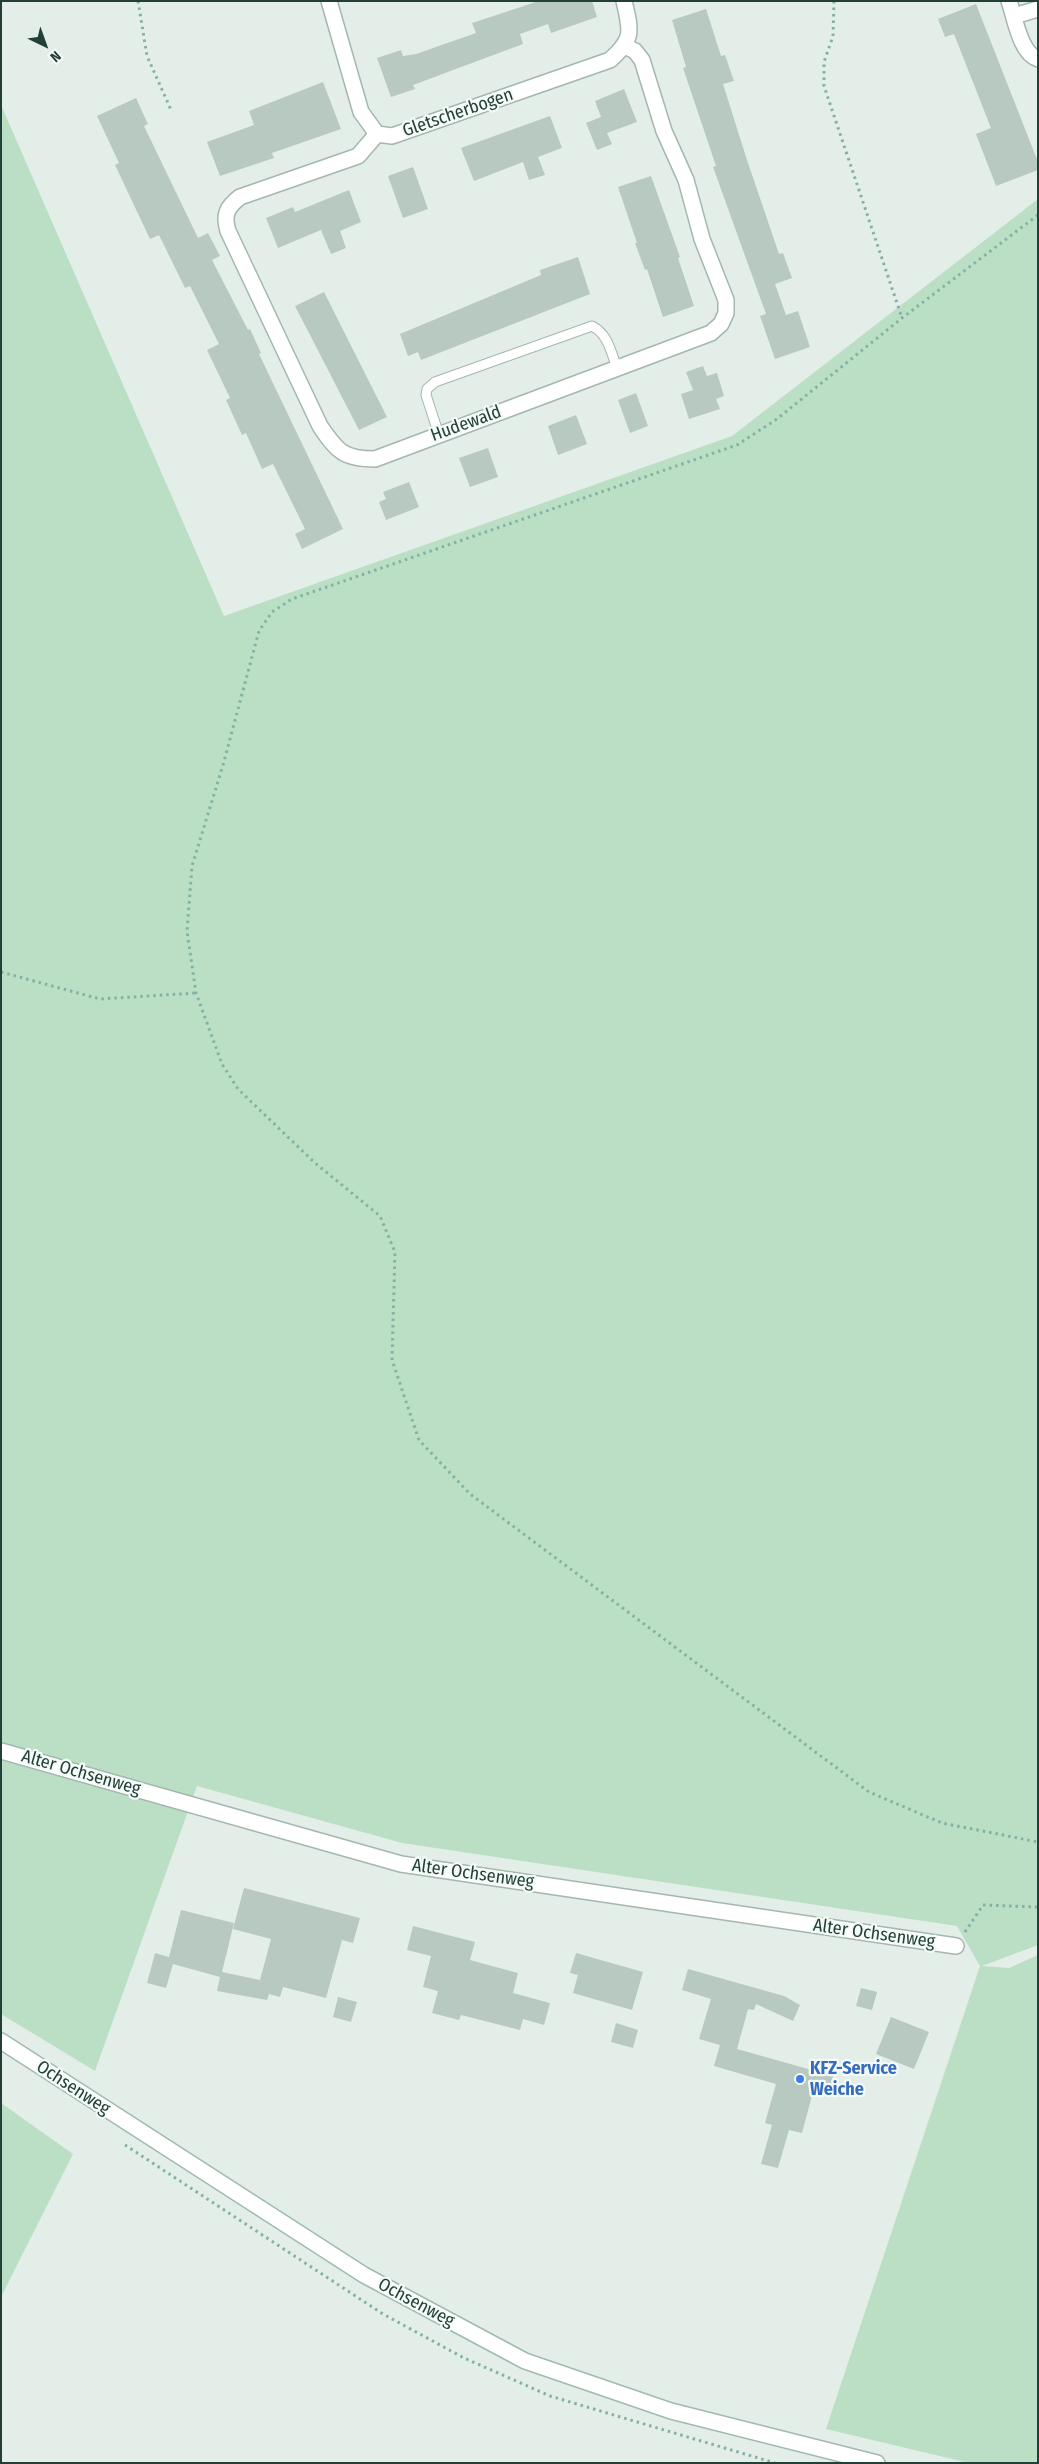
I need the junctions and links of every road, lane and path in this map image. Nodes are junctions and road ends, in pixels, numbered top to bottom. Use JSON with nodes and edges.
{"nodes":[{"id":1,"x":138,"y":1,"type":"edge"},
{"id":2,"x":329,"y":1,"type":"edge"},
{"id":3,"x":624,"y":1,"type":"edge"},
{"id":4,"x":834,"y":1,"type":"edge"},
{"id":5,"x":1012,"y":8,"type":"edge"},
{"id":6,"x":1038,"y":9,"type":"edge"},
{"id":7,"x":625,"y":46,"type":"junction"},
{"id":8,"x":1038,"y":59,"type":"edge"},
{"id":9,"x":172,"y":112,"type":"dead end"},
{"id":10,"x":377,"y":134,"type":"junction"},
{"id":11,"x":1038,"y":215,"type":"edge"},
{"id":12,"x":902,"y":318,"type":"junction"},
{"id":13,"x":617,"y":368,"type":"junction"},
{"id":14,"x":439,"y":435,"type":"junction"},
{"id":15,"x":1,"y":972,"type":"edge"},
{"id":16,"x":196,"y":993,"type":"junction"},
{"id":17,"x":1,"y":1751,"type":"edge"},
{"id":18,"x":1038,"y":1842,"type":"edge"},
{"id":19,"x":1038,"y":1907,"type":"edge"},
{"id":20,"x":956,"y":1946,"type":"joint"},
{"id":21,"x":1,"y":2041,"type":"edge"},
{"id":22,"x":877,"y":2463,"type":"edge"}],
"edges":[{"from":1,"to":9,"type":"path"},
{"from":2,"to":10,"type":"street","name":"Gletscherbogen"},
{"from":3,"to":7,"type":"street"},
{"from":4,"to":12,"type":"path"},
{"from":5,"to":6,"type":"street"},
{"from":5,"to":8,"type":"street"},
{"from":7,"to":10,"type":"street","name":"Gletscherbogen"},
{"from":7,"to":13,"type":"street","name":"Hudewald"},
{"from":10,"to":14,"type":"street","name":"Hudewald"},
{"from":11,"to":12,"type":"path"},
{"from":12,"to":16,"type":"path"},
{"from":13,"to":14,"type":"street","name":"Hudewald"},
{"from":13,"to":14,"type":"lane"},
{"from":15,"to":16,"type":"path"},
{"from":16,"to":18,"type":"path"},
{"from":17,"to":20,"type":"street","name":"Alter Ochsenweg"},
{"from":19,"to":20,"type":"path"},
{"from":21,"to":22,"type":"street","name":"Ochsenweg"}]}
